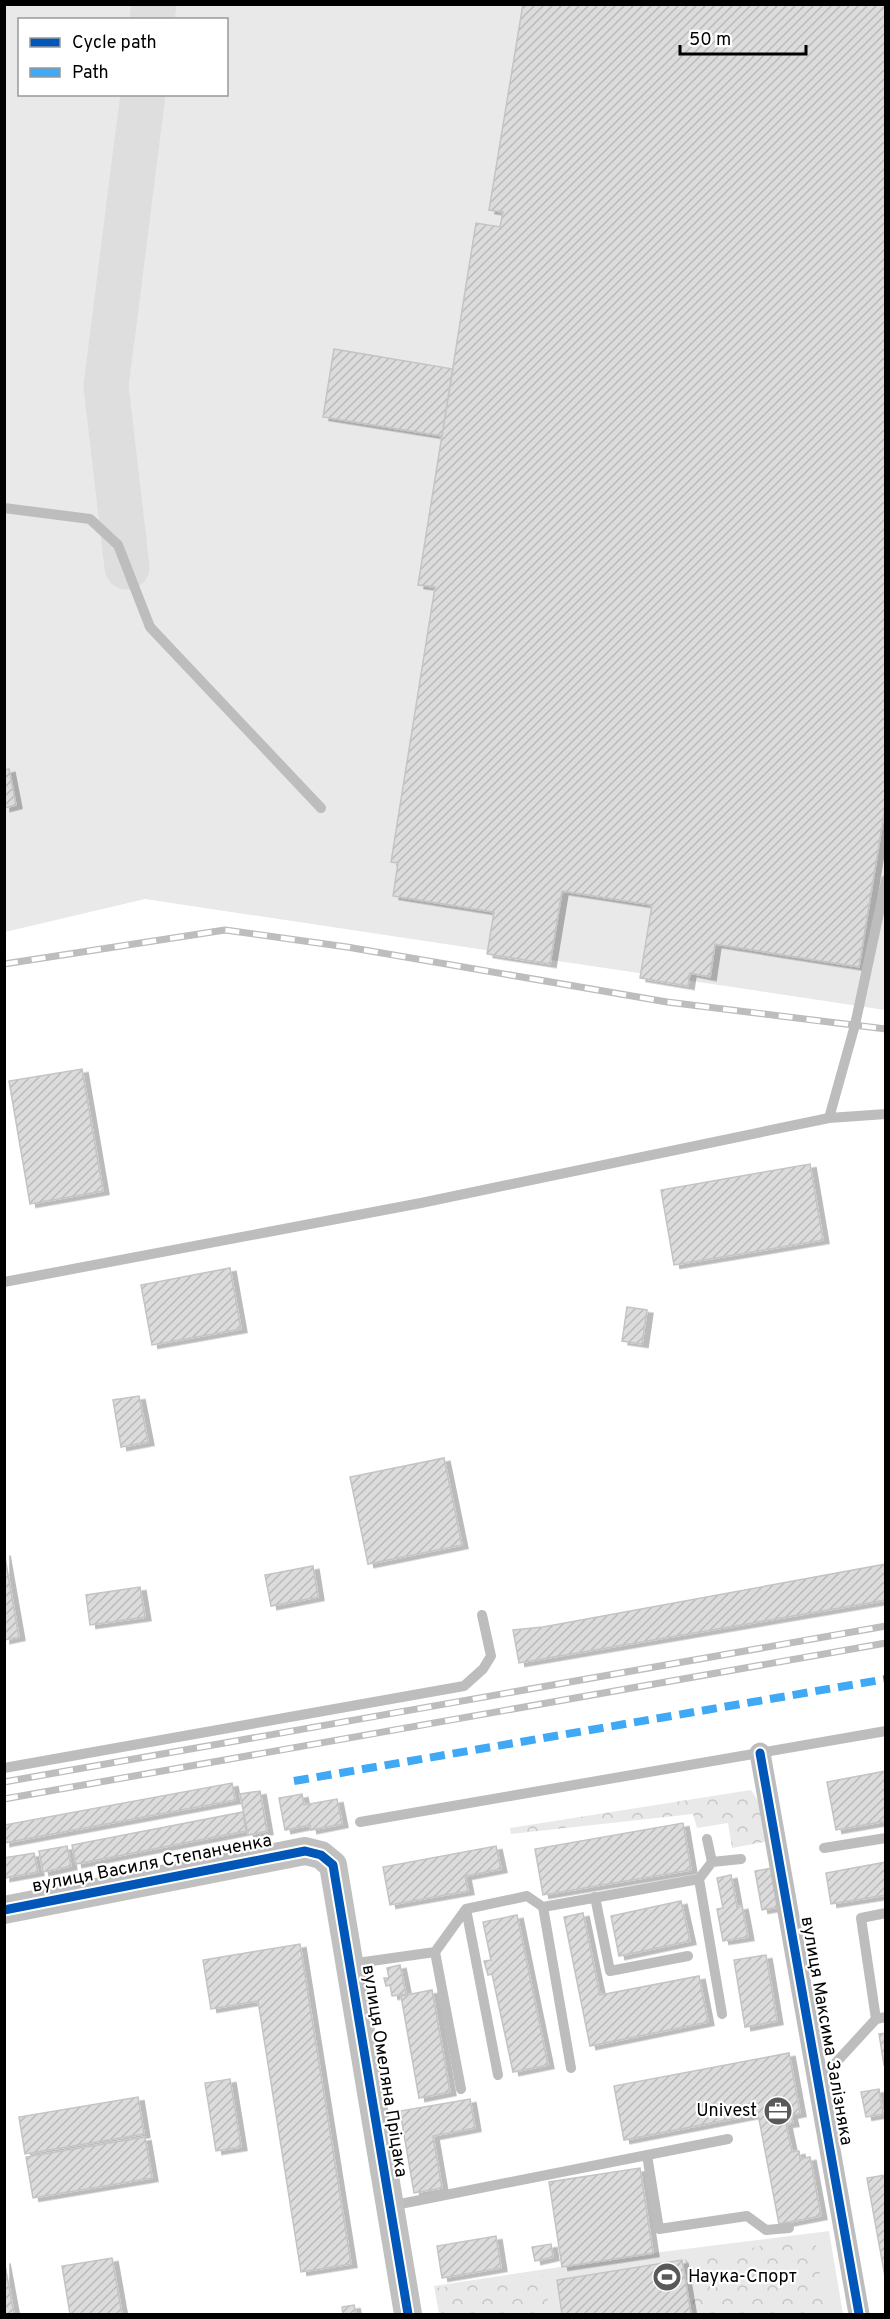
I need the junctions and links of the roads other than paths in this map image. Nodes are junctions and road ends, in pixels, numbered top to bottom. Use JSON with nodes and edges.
{"nodes":[{"id":1,"x":4,"y":508,"type":"edge"},
{"id":2,"x":321,"y":808,"type":"dead end"},
{"id":3,"x":885,"y":880,"type":"edge"},
{"id":4,"x":885,"y":1114,"type":"edge"},
{"id":5,"x":829,"y":1118,"type":"junction"},
{"id":6,"x":4,"y":1282,"type":"edge"},
{"id":7,"x":482,"y":1615,"type":"dead end"},
{"id":8,"x":885,"y":1731,"type":"edge"},
{"id":9,"x":759,"y":1753,"type":"junction"},
{"id":10,"x":4,"y":1768,"type":"edge"},
{"id":11,"x":360,"y":1822,"type":"dead end"},
{"id":12,"x":885,"y":1838,"type":"edge"},
{"id":13,"x":707,"y":1839,"type":"dead end"},
{"id":14,"x":824,"y":1848,"type":"dead end"},
{"id":15,"x":305,"y":1851,"type":"joint"},
{"id":16,"x":741,"y":1859,"type":"dead end"},
{"id":17,"x":712,"y":1862,"type":"junction"},
{"id":18,"x":699,"y":1879,"type":"junction"},
{"id":19,"x":595,"y":1898,"type":"junction"},
{"id":20,"x":543,"y":1907,"type":"junction"},
{"id":21,"x":466,"y":1909,"type":"junction"},
{"id":22,"x":4,"y":1910,"type":"edge"},
{"id":23,"x":885,"y":1913,"type":"edge"},
{"id":24,"x":435,"y":1952,"type":"junction"},
{"id":25,"x":688,"y":1956,"type":"dead end"},
{"id":26,"x":349,"y":1964,"type":"junction"},
{"id":27,"x":722,"y":2014,"type":"dead end"},
{"id":28,"x":881,"y":2018,"type":"edge"},
{"id":29,"x":571,"y":2068,"type":"dead end"},
{"id":30,"x":498,"y":2075,"type":"dead end"},
{"id":31,"x":818,"y":2082,"type":"junction"},
{"id":32,"x":462,"y":2089,"type":"dead end"},
{"id":33,"x":729,"y":2139,"type":"dead end"},
{"id":34,"x":647,"y":2155,"type":"junction"},
{"id":35,"x":390,"y":2206,"type":"junction"},
{"id":36,"x":789,"y":2228,"type":"dead end"},
{"id":37,"x":408,"y":2314,"type":"edge"},
{"id":38,"x":859,"y":2314,"type":"edge"}],
"edges":[{"from":1,"to":2,"type":"lane"},
{"from":3,"to":5,"type":"lane"},
{"from":4,"to":5,"type":"lane"},
{"from":5,"to":6,"type":"lane"},
{"from":7,"to":10,"type":"lane"},
{"from":8,"to":9,"type":"lane"},
{"from":9,"to":11,"type":"lane"},
{"from":9,"to":31,"type":"street","name":"вулиця Максима Залізняка"},
{"from":12,"to":14,"type":"lane"},
{"from":13,"to":17,"type":"lane"},
{"from":15,"to":22,"type":"street","name":"вулиця Василя Степанченка"},
{"from":15,"to":26,"type":"street","name":"вулиця Омеляна Пріцака"},
{"from":16,"to":17,"type":"lane"},
{"from":17,"to":18,"type":"lane"},
{"from":18,"to":19,"type":"lane"},
{"from":18,"to":27,"type":"lane"},
{"from":19,"to":20,"type":"lane"},
{"from":19,"to":25,"type":"lane"},
{"from":20,"to":21,"type":"lane"},
{"from":20,"to":29,"type":"lane"},
{"from":21,"to":24,"type":"lane"},
{"from":21,"to":30,"type":"lane"},
{"from":23,"to":28,"type":"lane"},
{"from":24,"to":26,"type":"lane"},
{"from":24,"to":32,"type":"lane"},
{"from":26,"to":35,"type":"street","name":"вулиця Омеляна Пріцака"},
{"from":28,"to":31,"type":"lane"},
{"from":31,"to":38,"type":"street","name":"вулиця Максима Залізняка"},
{"from":33,"to":34,"type":"lane"},
{"from":34,"to":35,"type":"lane"},
{"from":34,"to":36,"type":"lane"},
{"from":35,"to":37,"type":"street","name":"вулиця Омеляна Пріцака"}]}
